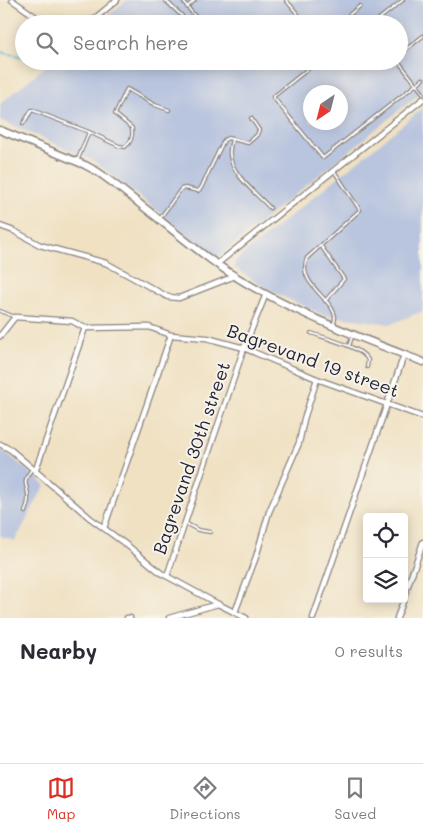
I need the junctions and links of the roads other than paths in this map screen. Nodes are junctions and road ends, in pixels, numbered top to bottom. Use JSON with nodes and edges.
{"nodes":[{"id":1,"x":12,"y":0,"type":"edge"},
{"id":2,"x":117,"y":0,"type":"edge"},
{"id":3,"x":165,"y":0,"type":"edge"},
{"id":4,"x":182,"y":0,"type":"edge"},
{"id":5,"x":196,"y":0,"type":"edge"},
{"id":6,"x":286,"y":0,"type":"edge"},
{"id":7,"x":403,"y":0,"type":"edge"},
{"id":8,"x":360,"y":6,"type":"dead end"},
{"id":9,"x":187,"y":7,"type":"junction"},
{"id":10,"x":33,"y":15,"type":"edge"},
{"id":11,"x":99,"y":15,"type":"edge"},
{"id":12,"x":181,"y":15,"type":"edge"},
{"id":13,"x":194,"y":15,"type":"edge"},
{"id":14,"x":298,"y":15,"type":"edge"},
{"id":15,"x":349,"y":15,"type":"edge"},
{"id":16,"x":384,"y":15,"type":"edge"},
{"id":17,"x":423,"y":36,"type":"edge"},
{"id":18,"x":408,"y":48,"type":"edge"},
{"id":19,"x":307,"y":70,"type":"edge"},
{"id":20,"x":405,"y":70,"type":"edge"},
{"id":21,"x":423,"y":79,"type":"edge"},
{"id":22,"x":416,"y":84,"type":"junction"},
{"id":23,"x":423,"y":93,"type":"edge"},
{"id":24,"x":423,"y":100,"type":"edge"},
{"id":25,"x":169,"y":110,"type":"dead end"},
{"id":26,"x":250,"y":118,"type":"dead end"},
{"id":27,"x":23,"y":124,"type":"dead end"},
{"id":28,"x":0,"y":130,"type":"edge"},
{"id":29,"x":89,"y":132,"type":"junction"},
{"id":30,"x":232,"y":139,"type":"junction"},
{"id":31,"x":77,"y":161,"type":"junction"},
{"id":32,"x":334,"y":171,"type":"junction"},
{"id":33,"x":270,"y":208,"type":"dead end"},
{"id":34,"x":160,"y":219,"type":"junction"},
{"id":35,"x":0,"y":226,"type":"edge"},
{"id":36,"x":321,"y":246,"type":"junction"},
{"id":37,"x":217,"y":264,"type":"junction"},
{"id":38,"x":235,"y":276,"type":"junction"},
{"id":39,"x":266,"y":294,"type":"junction"},
{"id":40,"x":325,"y":301,"type":"junction"},
{"id":41,"x":0,"y":310,"type":"edge"},
{"id":42,"x":15,"y":318,"type":"junction"},
{"id":43,"x":333,"y":327,"type":"junction"},
{"id":44,"x":85,"y":328,"type":"junction"},
{"id":45,"x":311,"y":333,"type":"dead end"},
{"id":46,"x":171,"y":335,"type":"junction"},
{"id":47,"x":353,"y":335,"type":"junction"},
{"id":48,"x":0,"y":336,"type":"edge"},
{"id":49,"x":349,"y":346,"type":"junction"},
{"id":50,"x":244,"y":348,"type":"junction"},
{"id":51,"x":404,"y":355,"type":"junction"},
{"id":52,"x":423,"y":362,"type":"edge"},
{"id":53,"x":367,"y":366,"type":"dead end"},
{"id":54,"x":317,"y":379,"type":"junction"},
{"id":55,"x":388,"y":403,"type":"junction"},
{"id":56,"x":423,"y":417,"type":"edge"},
{"id":57,"x":0,"y":444,"type":"edge"},
{"id":58,"x":33,"y":470,"type":"junction"},
{"id":59,"x":25,"y":512,"type":"dead end"},
{"id":60,"x":185,"y":523,"type":"junction"},
{"id":61,"x":104,"y":528,"type":"junction"},
{"id":62,"x":210,"y":532,"type":"dead end"},
{"id":63,"x":423,"y":542,"type":"edge"},
{"id":64,"x":167,"y":576,"type":"junction"},
{"id":65,"x":408,"y":586,"type":"edge"},
{"id":66,"x":402,"y":603,"type":"edge"},
{"id":67,"x":218,"y":604,"type":"junction"},
{"id":68,"x":234,"y":612,"type":"junction"},
{"id":69,"x":169,"y":618,"type":"edge"},
{"id":70,"x":246,"y":618,"type":"edge"},
{"id":71,"x":313,"y":618,"type":"edge"},
{"id":72,"x":397,"y":618,"type":"edge"}],
"edges":[{"from":1,"to":10,"type":"street"},
{"from":2,"to":11,"type":"street"},
{"from":3,"to":12,"type":"lane"},
{"from":4,"to":9,"type":"lane"},
{"from":5,"to":9,"type":"lane"},
{"from":6,"to":14,"type":"lane"},
{"from":7,"to":16,"type":"lane"},
{"from":8,"to":15,"type":"lane"},
{"from":9,"to":13,"type":"lane"},
{"from":17,"to":18,"type":"lane"},
{"from":19,"to":22,"type":"lane"},
{"from":20,"to":22,"type":"lane"},
{"from":21,"to":22,"type":"lane"},
{"from":22,"to":23,"type":"lane"},
{"from":24,"to":32,"type":"street"},
{"from":25,"to":29,"type":"lane"},
{"from":26,"to":30,"type":"lane"},
{"from":27,"to":29,"type":"lane"},
{"from":28,"to":31,"type":"street"},
{"from":29,"to":31,"type":"lane"},
{"from":30,"to":33,"type":"lane"},
{"from":30,"to":34,"type":"lane"},
{"from":31,"to":34,"type":"street"},
{"from":32,"to":36,"type":"lane"},
{"from":32,"to":37,"type":"street"},
{"from":34,"to":37,"type":"street"},
{"from":35,"to":38,"type":"street"},
{"from":36,"to":40,"type":"lane"},
{"from":36,"to":40,"type":"lane"},
{"from":37,"to":38,"type":"street"},
{"from":38,"to":39,"type":"street"},
{"from":39,"to":43,"type":"street"},
{"from":39,"to":50,"type":"street","name":"Bagrevand 30th street"},
{"from":40,"to":43,"type":"lane"},
{"from":41,"to":42,"type":"lane"},
{"from":42,"to":44,"type":"street","name":"Bagrevand 19 street"},
{"from":42,"to":48,"type":"street"},
{"from":43,"to":47,"type":"street"},
{"from":44,"to":46,"type":"street","name":"Bagrevand 19 street"},
{"from":44,"to":58,"type":"street"},
{"from":45,"to":49,"type":"lane"},
{"from":46,"to":50,"type":"street","name":"Bagrevand 19 street"},
{"from":46,"to":61,"type":"street"},
{"from":47,"to":49,"type":"lane"},
{"from":47,"to":51,"type":"street"},
{"from":49,"to":53,"type":"lane"},
{"from":50,"to":54,"type":"street","name":"Bagrevand 19 street"},
{"from":50,"to":60,"type":"street","name":"Bagrevand 30th street"},
{"from":51,"to":52,"type":"street"},
{"from":51,"to":55,"type":"street"},
{"from":54,"to":55,"type":"street","name":"Bagrevand 19 street"},
{"from":54,"to":68,"type":"street"},
{"from":55,"to":56,"type":"street","name":"Bagrevand 19 street"},
{"from":55,"to":71,"type":"street"},
{"from":57,"to":58,"type":"street"},
{"from":58,"to":59,"type":"lane"},
{"from":58,"to":61,"type":"street"},
{"from":60,"to":62,"type":"lane"},
{"from":60,"to":64,"type":"street","name":"Bagrevand 30th street"},
{"from":61,"to":64,"type":"street"},
{"from":63,"to":65,"type":"street"},
{"from":64,"to":67,"type":"street"},
{"from":66,"to":72,"type":"street"},
{"from":67,"to":68,"type":"street"},
{"from":67,"to":69,"type":"street"},
{"from":68,"to":70,"type":"street"}]}
